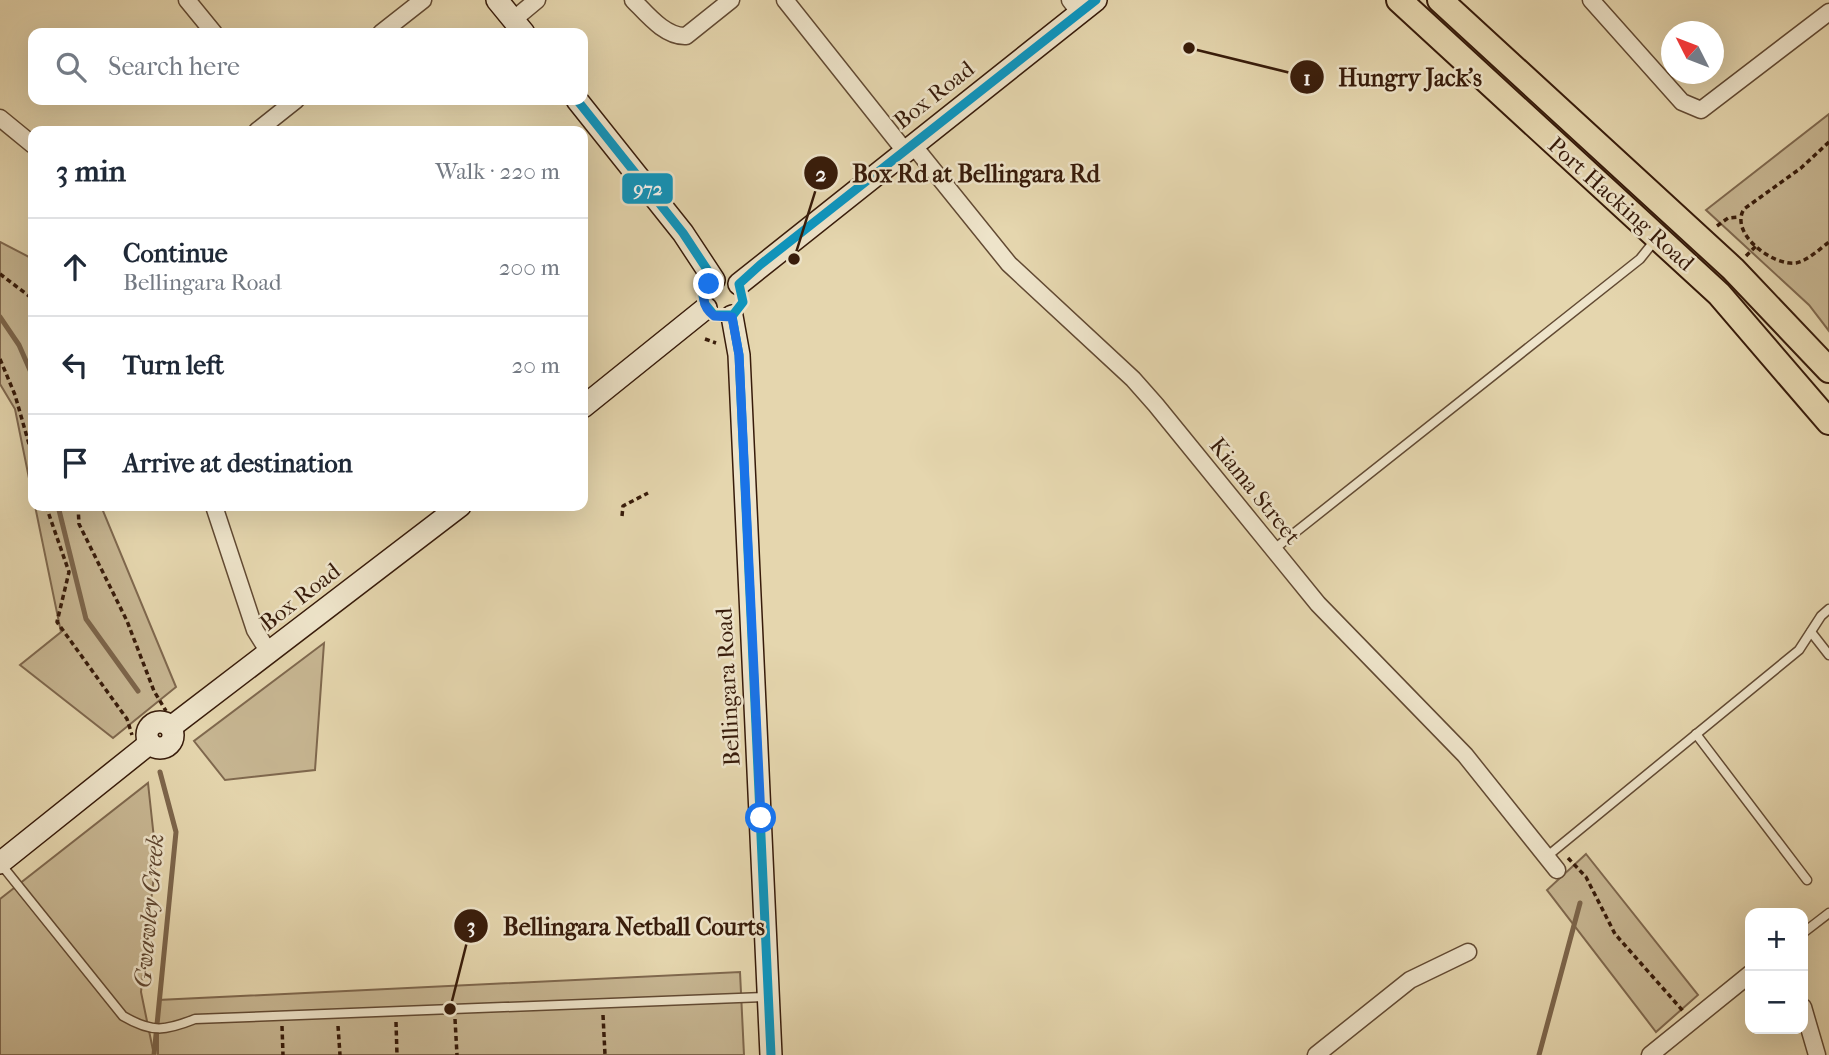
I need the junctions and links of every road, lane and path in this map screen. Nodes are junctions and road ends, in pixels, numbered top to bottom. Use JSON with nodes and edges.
{"nodes":[{"id":1,"x":187,"y":0,"type":"edge"},
{"id":2,"x":423,"y":0,"type":"edge"},
{"id":3,"x":497,"y":0,"type":"edge"},
{"id":4,"x":537,"y":0,"type":"edge"},
{"id":5,"x":633,"y":0,"type":"edge"},
{"id":6,"x":731,"y":0,"type":"edge"},
{"id":7,"x":785,"y":0,"type":"edge"},
{"id":8,"x":1399,"y":0,"type":"edge"},
{"id":9,"x":1440,"y":0,"type":"edge"},
{"id":10,"x":1591,"y":0,"type":"edge"},
{"id":11,"x":1082,"y":4,"type":"edge"},
{"id":12,"x":1829,"y":12,"type":"edge"},
{"id":13,"x":519,"y":27,"type":"edge"},
{"id":14,"x":210,"y":28,"type":"edge"},
{"id":15,"x":387,"y":28,"type":"edge"},
{"id":16,"x":272,"y":105,"type":"edge"},
{"id":17,"x":289,"y":105,"type":"edge"},
{"id":18,"x":581,"y":105,"type":"edge"},
{"id":19,"x":279,"y":113,"type":"junction"},
{"id":20,"x":0,"y":118,"type":"edge"},
{"id":21,"x":263,"y":126,"type":"edge"},
{"id":22,"x":28,"y":141,"type":"edge"},
{"id":23,"x":1829,"y":142,"type":"edge"},
{"id":24,"x":909,"y":148,"type":"junction"},
{"id":25,"x":1739,"y":217,"type":"junction"},
{"id":26,"x":1717,"y":226,"type":"dead end"},
{"id":27,"x":1658,"y":236,"type":"junction"},
{"id":28,"x":1829,"y":242,"type":"edge"},
{"id":29,"x":0,"y":274,"type":"edge"},
{"id":30,"x":715,"y":280,"type":"junction"},
{"id":31,"x":739,"y":284,"type":"junction"},
{"id":32,"x":28,"y":295,"type":"edge"},
{"id":33,"x":706,"y":308,"type":"junction"},
{"id":34,"x":732,"y":317,"type":"junction"},
{"id":35,"x":705,"y":339,"type":"dead end"},
{"id":36,"x":716,"y":344,"type":"dead end"},
{"id":37,"x":0,"y":359,"type":"edge"},
{"id":38,"x":1829,"y":370,"type":"edge"},
{"id":39,"x":588,"y":403,"type":"edge"},
{"id":40,"x":1829,"y":422,"type":"edge"},
{"id":41,"x":28,"y":440,"type":"edge"},
{"id":42,"x":648,"y":493,"type":"dead end"},
{"id":43,"x":48,"y":511,"type":"edge"},
{"id":44,"x":78,"y":511,"type":"edge"},
{"id":45,"x":216,"y":511,"type":"edge"},
{"id":46,"x":454,"y":511,"type":"edge"},
{"id":47,"x":622,"y":516,"type":"dead end"},
{"id":48,"x":1273,"y":550,"type":"junction"},
{"id":49,"x":1829,"y":609,"type":"edge"},
{"id":50,"x":1811,"y":632,"type":"junction"},
{"id":51,"x":270,"y":654,"type":"junction"},
{"id":52,"x":1829,"y":655,"type":"edge"},
{"id":53,"x":173,"y":726,"type":"junction"},
{"id":54,"x":1696,"y":733,"type":"junction"},
{"id":55,"x":141,"y":737,"type":"junction"},
{"id":56,"x":1545,"y":858,"type":"junction"},
{"id":57,"x":0,"y":863,"type":"edge"},
{"id":58,"x":1557,"y":870,"type":"joint"},
{"id":59,"x":1807,"y":880,"type":"dead end"},
{"id":60,"x":1829,"y":912,"type":"edge"},
{"id":61,"x":1808,"y":929,"type":"edge"},
{"id":62,"x":1468,"y":952,"type":"dead end"},
{"id":63,"x":1745,"y":978,"type":"edge"},
{"id":64,"x":769,"y":997,"type":"junction"},
{"id":65,"x":602,"y":1003,"type":"junction"},
{"id":66,"x":455,"y":1009,"type":"junction"},
{"id":67,"x":395,"y":1011,"type":"junction"},
{"id":68,"x":337,"y":1014,"type":"junction"},
{"id":69,"x":281,"y":1016,"type":"junction"},
{"id":70,"x":1692,"y":1020,"type":"junction"},
{"id":71,"x":1808,"y":1024,"type":"edge"},
{"id":72,"x":1336,"y":1049,"type":"edge"},
{"id":73,"x":283,"y":1055,"type":"edge"},
{"id":74,"x":340,"y":1055,"type":"edge"},
{"id":75,"x":397,"y":1055,"type":"edge"},
{"id":76,"x":457,"y":1055,"type":"edge"},
{"id":77,"x":605,"y":1055,"type":"edge"},
{"id":78,"x":771,"y":1055,"type":"edge"},
{"id":79,"x":1316,"y":1055,"type":"edge"},
{"id":80,"x":1650,"y":1055,"type":"edge"},
{"id":81,"x":1817,"y":1055,"type":"edge"}],
"edges":[{"from":1,"to":14,"type":"street"},
{"from":2,"to":15,"type":"street"},
{"from":3,"to":13,"type":"street"},
{"from":4,"to":13,"type":"street"},
{"from":5,"to":6,"type":"street"},
{"from":7,"to":24,"type":"street","name":"Kiama Street"},
{"from":8,"to":27,"type":"main road","name":"Port Hacking Road"},
{"from":9,"to":38,"type":"main road","name":"Port Hacking Road"},
{"from":10,"to":12,"type":"street"},
{"from":11,"to":24,"type":"street","name":"Box Road"},
{"from":16,"to":19,"type":"street"},
{"from":17,"to":19,"type":"street"},
{"from":18,"to":30,"type":"street"},
{"from":19,"to":21,"type":"street"},
{"from":20,"to":22,"type":"street"},
{"from":23,"to":25,"type":"path"},
{"from":24,"to":31,"type":"street","name":"Box Road"},
{"from":24,"to":48,"type":"street","name":"Kiama Street"},
{"from":25,"to":26,"type":"path"},
{"from":25,"to":28,"type":"path"},
{"from":27,"to":40,"type":"main road","name":"Port Hacking Road"},
{"from":27,"to":48,"type":"lane"},
{"from":29,"to":32,"type":"path"},
{"from":30,"to":31,"type":"street"},
{"from":30,"to":33,"type":"street"},
{"from":31,"to":34,"type":"street"},
{"from":33,"to":34,"type":"street"},
{"from":33,"to":39,"type":"street"},
{"from":34,"to":64,"type":"street","name":"Bellingara Road"},
{"from":35,"to":36,"type":"path"},
{"from":37,"to":41,"type":"path"},
{"from":42,"to":47,"type":"path"},
{"from":43,"to":55,"type":"path"},
{"from":44,"to":53,"type":"path"},
{"from":45,"to":51,"type":"street"},
{"from":46,"to":51,"type":"street","name":"Box Road"},
{"from":48,"to":56,"type":"street","name":"Kiama Street"},
{"from":49,"to":50,"type":"lane"},
{"from":50,"to":52,"type":"lane"},
{"from":50,"to":54,"type":"lane"},
{"from":51,"to":53,"type":"street","name":"Box Road"},
{"from":53,"to":55,"type":"street","name":"Box Road"},
{"from":54,"to":56,"type":"lane"},
{"from":54,"to":59,"type":"lane"},
{"from":55,"to":57,"type":"street","name":"Box Road"},
{"from":56,"to":58,"type":"street","name":"Kiama Street"},
{"from":57,"to":69,"type":"lane"},
{"from":58,"to":70,"type":"path"},
{"from":60,"to":61,"type":"lane"},
{"from":62,"to":72,"type":"street"},
{"from":63,"to":70,"type":"street"},
{"from":64,"to":65,"type":"lane"},
{"from":64,"to":78,"type":"street","name":"Bellingara Road"},
{"from":65,"to":66,"type":"lane"},
{"from":65,"to":77,"type":"path"},
{"from":66,"to":67,"type":"lane"},
{"from":66,"to":76,"type":"path"},
{"from":67,"to":68,"type":"lane"},
{"from":67,"to":75,"type":"path"},
{"from":68,"to":69,"type":"lane"},
{"from":68,"to":74,"type":"path"},
{"from":69,"to":73,"type":"path"},
{"from":70,"to":80,"type":"street"},
{"from":71,"to":81,"type":"street"},
{"from":72,"to":79,"type":"street"}]}
